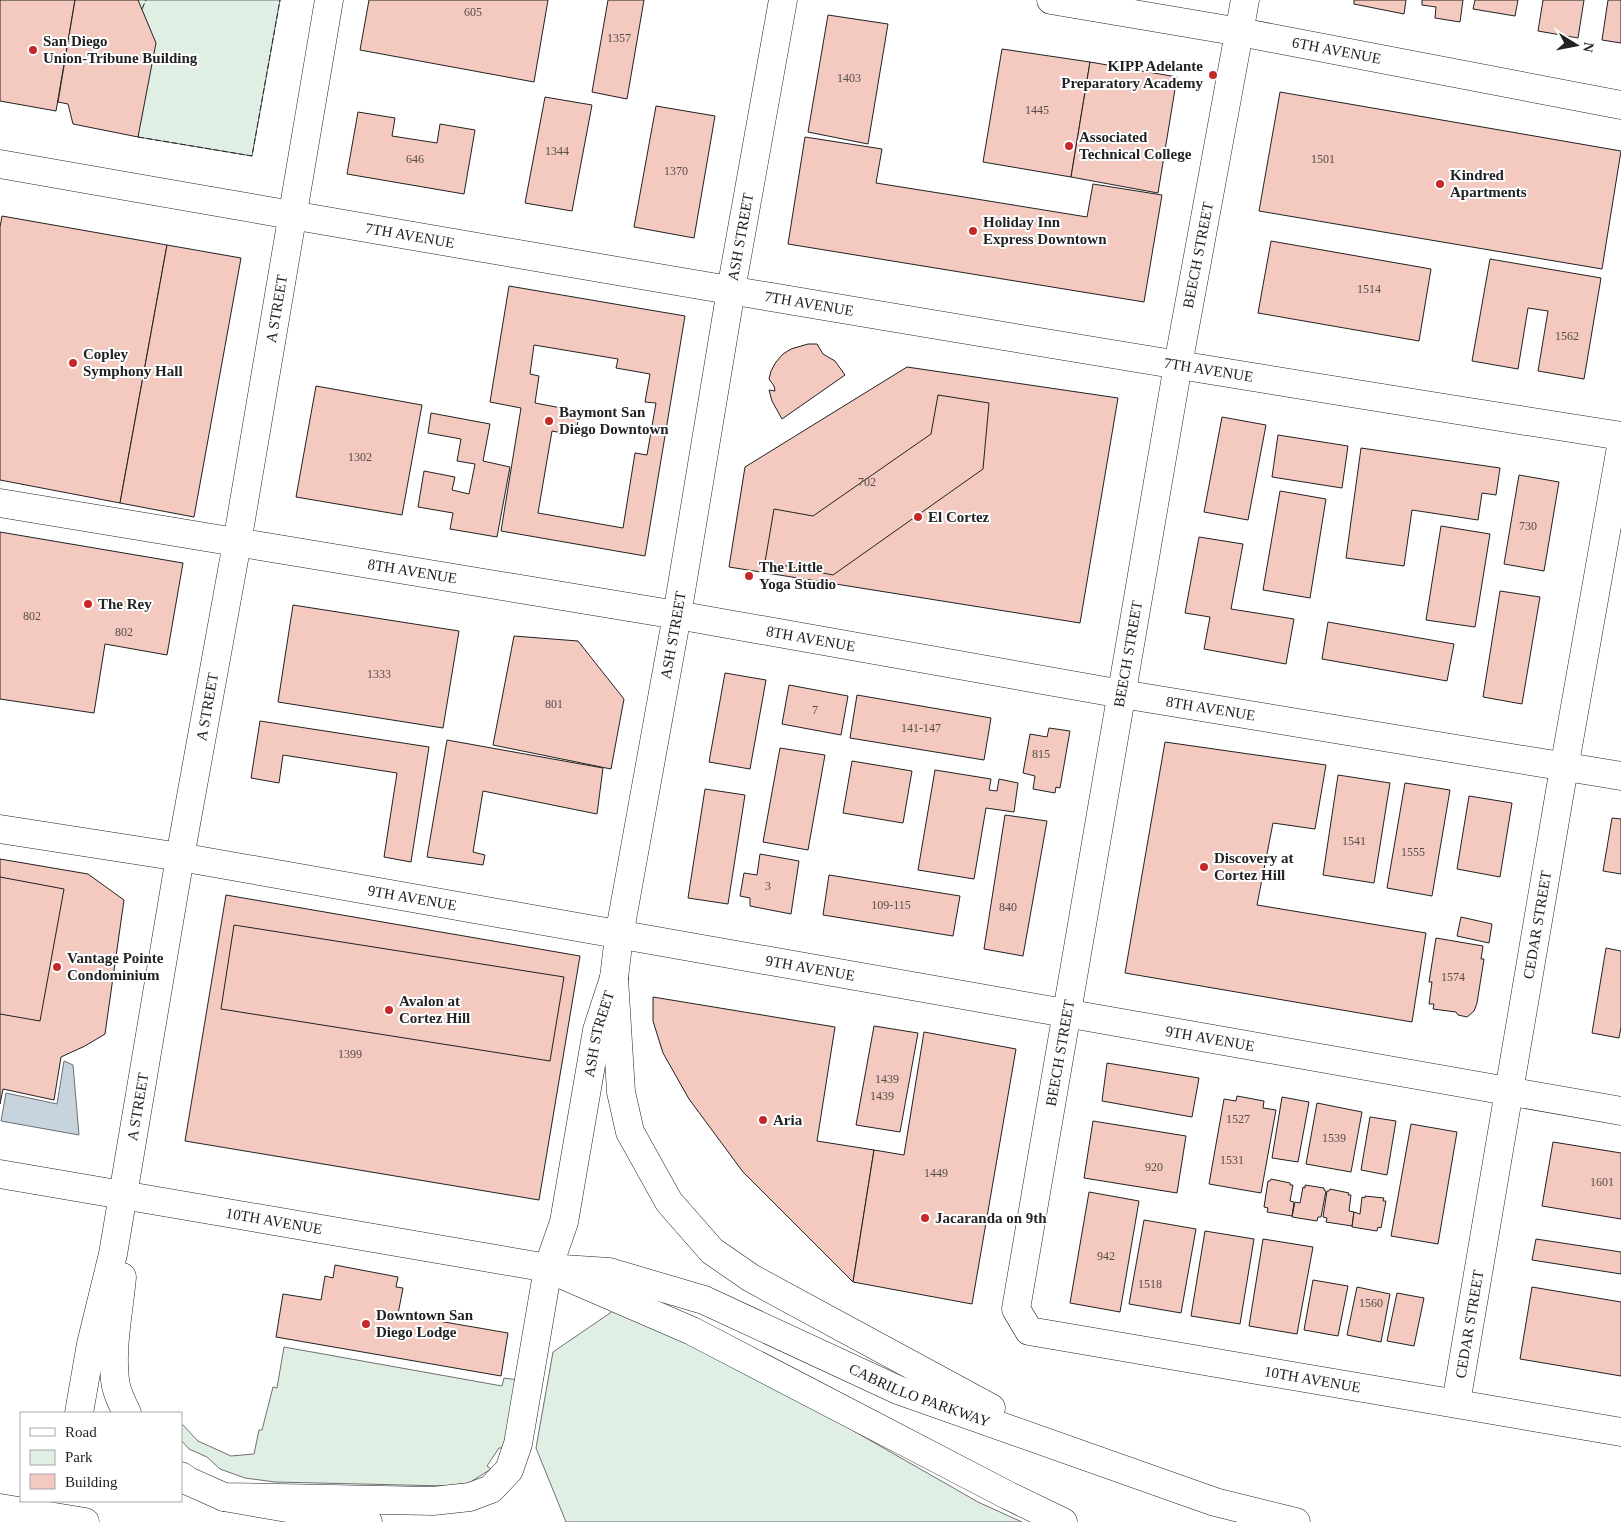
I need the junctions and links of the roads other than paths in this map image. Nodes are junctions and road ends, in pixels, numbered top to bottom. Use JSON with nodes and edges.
{"nodes":[{"id":1,"x":329,"y":0,"type":"edge"},
{"id":2,"x":784,"y":0,"type":"edge"},
{"id":3,"x":1050,"y":0,"type":"edge"},
{"id":4,"x":1245,"y":0,"type":"edge"},
{"id":5,"x":1240,"y":32,"type":"junction"},
{"id":6,"x":1621,"y":105,"type":"edge"},
{"id":7,"x":0,"y":164,"type":"edge"},
{"id":8,"x":293,"y":215,"type":"junction"},
{"id":9,"x":731,"y":290,"type":"junction"},
{"id":10,"x":1178,"y":365,"type":"junction"},
{"id":11,"x":1621,"y":436,"type":"edge"},
{"id":12,"x":1621,"y":447,"type":"edge"},
{"id":13,"x":0,"y":503,"type":"edge"},
{"id":14,"x":237,"y":543,"type":"junction"},
{"id":15,"x":677,"y":615,"type":"junction"},
{"id":16,"x":1122,"y":694,"type":"junction"},
{"id":17,"x":1565,"y":766,"type":"junction"},
{"id":18,"x":1621,"y":776,"type":"edge"},
{"id":19,"x":0,"y":829,"type":"edge"},
{"id":20,"x":180,"y":857,"type":"junction"},
{"id":21,"x":619,"y":936,"type":"junction"},
{"id":22,"x":614,"y":978,"type":"junction"},
{"id":23,"x":1067,"y":1014,"type":"junction"},
{"id":24,"x":1509,"y":1092,"type":"junction"},
{"id":25,"x":1621,"y":1111,"type":"edge"},
{"id":26,"x":0,"y":1174,"type":"edge"},
{"id":27,"x":124,"y":1195,"type":"junction"},
{"id":28,"x":113,"y":1254,"type":"junction"},
{"id":29,"x":548,"y":1268,"type":"junction"},
{"id":30,"x":1016,"y":1309,"type":"joint"},
{"id":31,"x":1456,"y":1403,"type":"junction"},
{"id":32,"x":79,"y":1412,"type":"edge"},
{"id":33,"x":126,"y":1412,"type":"edge"},
{"id":34,"x":1621,"y":1432,"type":"edge"},
{"id":35,"x":1074,"y":1452,"type":"junction"},
{"id":36,"x":182,"y":1477,"type":"edge"},
{"id":37,"x":224,"y":1497,"type":"junction"},
{"id":38,"x":0,"y":1508,"type":"edge"},
{"id":39,"x":71,"y":1516,"type":"edge"},
{"id":40,"x":368,"y":1522,"type":"edge"},
{"id":41,"x":1063,"y":1522,"type":"edge"},
{"id":42,"x":1296,"y":1522,"type":"edge"}],
"edges":[{"from":1,"to":8,"type":"main road","name":"A STREET"},
{"from":2,"to":9,"type":"main road","name":"ASH STREET"},
{"from":3,"to":5,"type":"main road","name":"6TH AVENUE"},
{"from":4,"to":5,"type":"main road","name":"BEECH STREET"},
{"from":5,"to":6,"type":"main road","name":"6TH AVENUE"},
{"from":5,"to":10,"type":"main road","name":"BEECH STREET"},
{"from":7,"to":8,"type":"main road","name":"7TH AVENUE"},
{"from":8,"to":9,"type":"main road","name":"7TH AVENUE"},
{"from":8,"to":14,"type":"main road","name":"A STREET"},
{"from":9,"to":10,"type":"main road","name":"7TH AVENUE"},
{"from":9,"to":15,"type":"main road","name":"ASH STREET"},
{"from":10,"to":11,"type":"main road","name":"7TH AVENUE"},
{"from":10,"to":16,"type":"main road","name":"BEECH STREET"},
{"from":12,"to":17,"type":"main road","name":"CEDAR STREET"},
{"from":13,"to":14,"type":"main road","name":"8TH AVENUE"},
{"from":14,"to":15,"type":"main road","name":"8TH AVENUE"},
{"from":14,"to":20,"type":"main road","name":"A STREET"},
{"from":15,"to":16,"type":"main road","name":"8TH AVENUE"},
{"from":15,"to":21,"type":"main road","name":"ASH STREET"},
{"from":16,"to":17,"type":"main road","name":"8TH AVENUE"},
{"from":16,"to":23,"type":"main road","name":"BEECH STREET"},
{"from":17,"to":18,"type":"main road","name":"8TH AVENUE"},
{"from":17,"to":24,"type":"main road","name":"CEDAR STREET"},
{"from":19,"to":20,"type":"main road","name":"9TH AVENUE"},
{"from":20,"to":21,"type":"main road","name":"9TH AVENUE"},
{"from":20,"to":27,"type":"main road","name":"A STREET"},
{"from":21,"to":22,"type":"main road","name":"ASH STREET"},
{"from":21,"to":23,"type":"main road","name":"9TH AVENUE"},
{"from":22,"to":29,"type":"main road","name":"ASH STREET"},
{"from":22,"to":35,"type":"main road"},
{"from":23,"to":24,"type":"main road","name":"9TH AVENUE"},
{"from":23,"to":30,"type":"main road","name":"BEECH STREET"},
{"from":24,"to":25,"type":"main road","name":"9TH AVENUE"},
{"from":24,"to":31,"type":"main road","name":"CEDAR STREET"},
{"from":26,"to":27,"type":"main road","name":"10TH AVENUE"},
{"from":27,"to":28,"type":"main road","name":"A STREET"},
{"from":27,"to":29,"type":"main road","name":"10TH AVENUE"},
{"from":28,"to":32,"type":"main road","name":"A STREET"},
{"from":28,"to":33,"type":"main road"},
{"from":29,"to":35,"type":"main road","name":"CABRILLO PARKWAY"},
{"from":29,"to":37,"type":"main road","name":"ASH STREET"},
{"from":29,"to":41,"type":"main road"},
{"from":30,"to":31,"type":"main road","name":"10TH AVENUE"},
{"from":31,"to":34,"type":"main road","name":"10TH AVENUE"},
{"from":35,"to":42,"type":"main road","name":"CABRILLO PARKWAY"},
{"from":36,"to":37,"type":"main road"},
{"from":37,"to":40,"type":"main road"},
{"from":38,"to":39,"type":"main road"}]}
